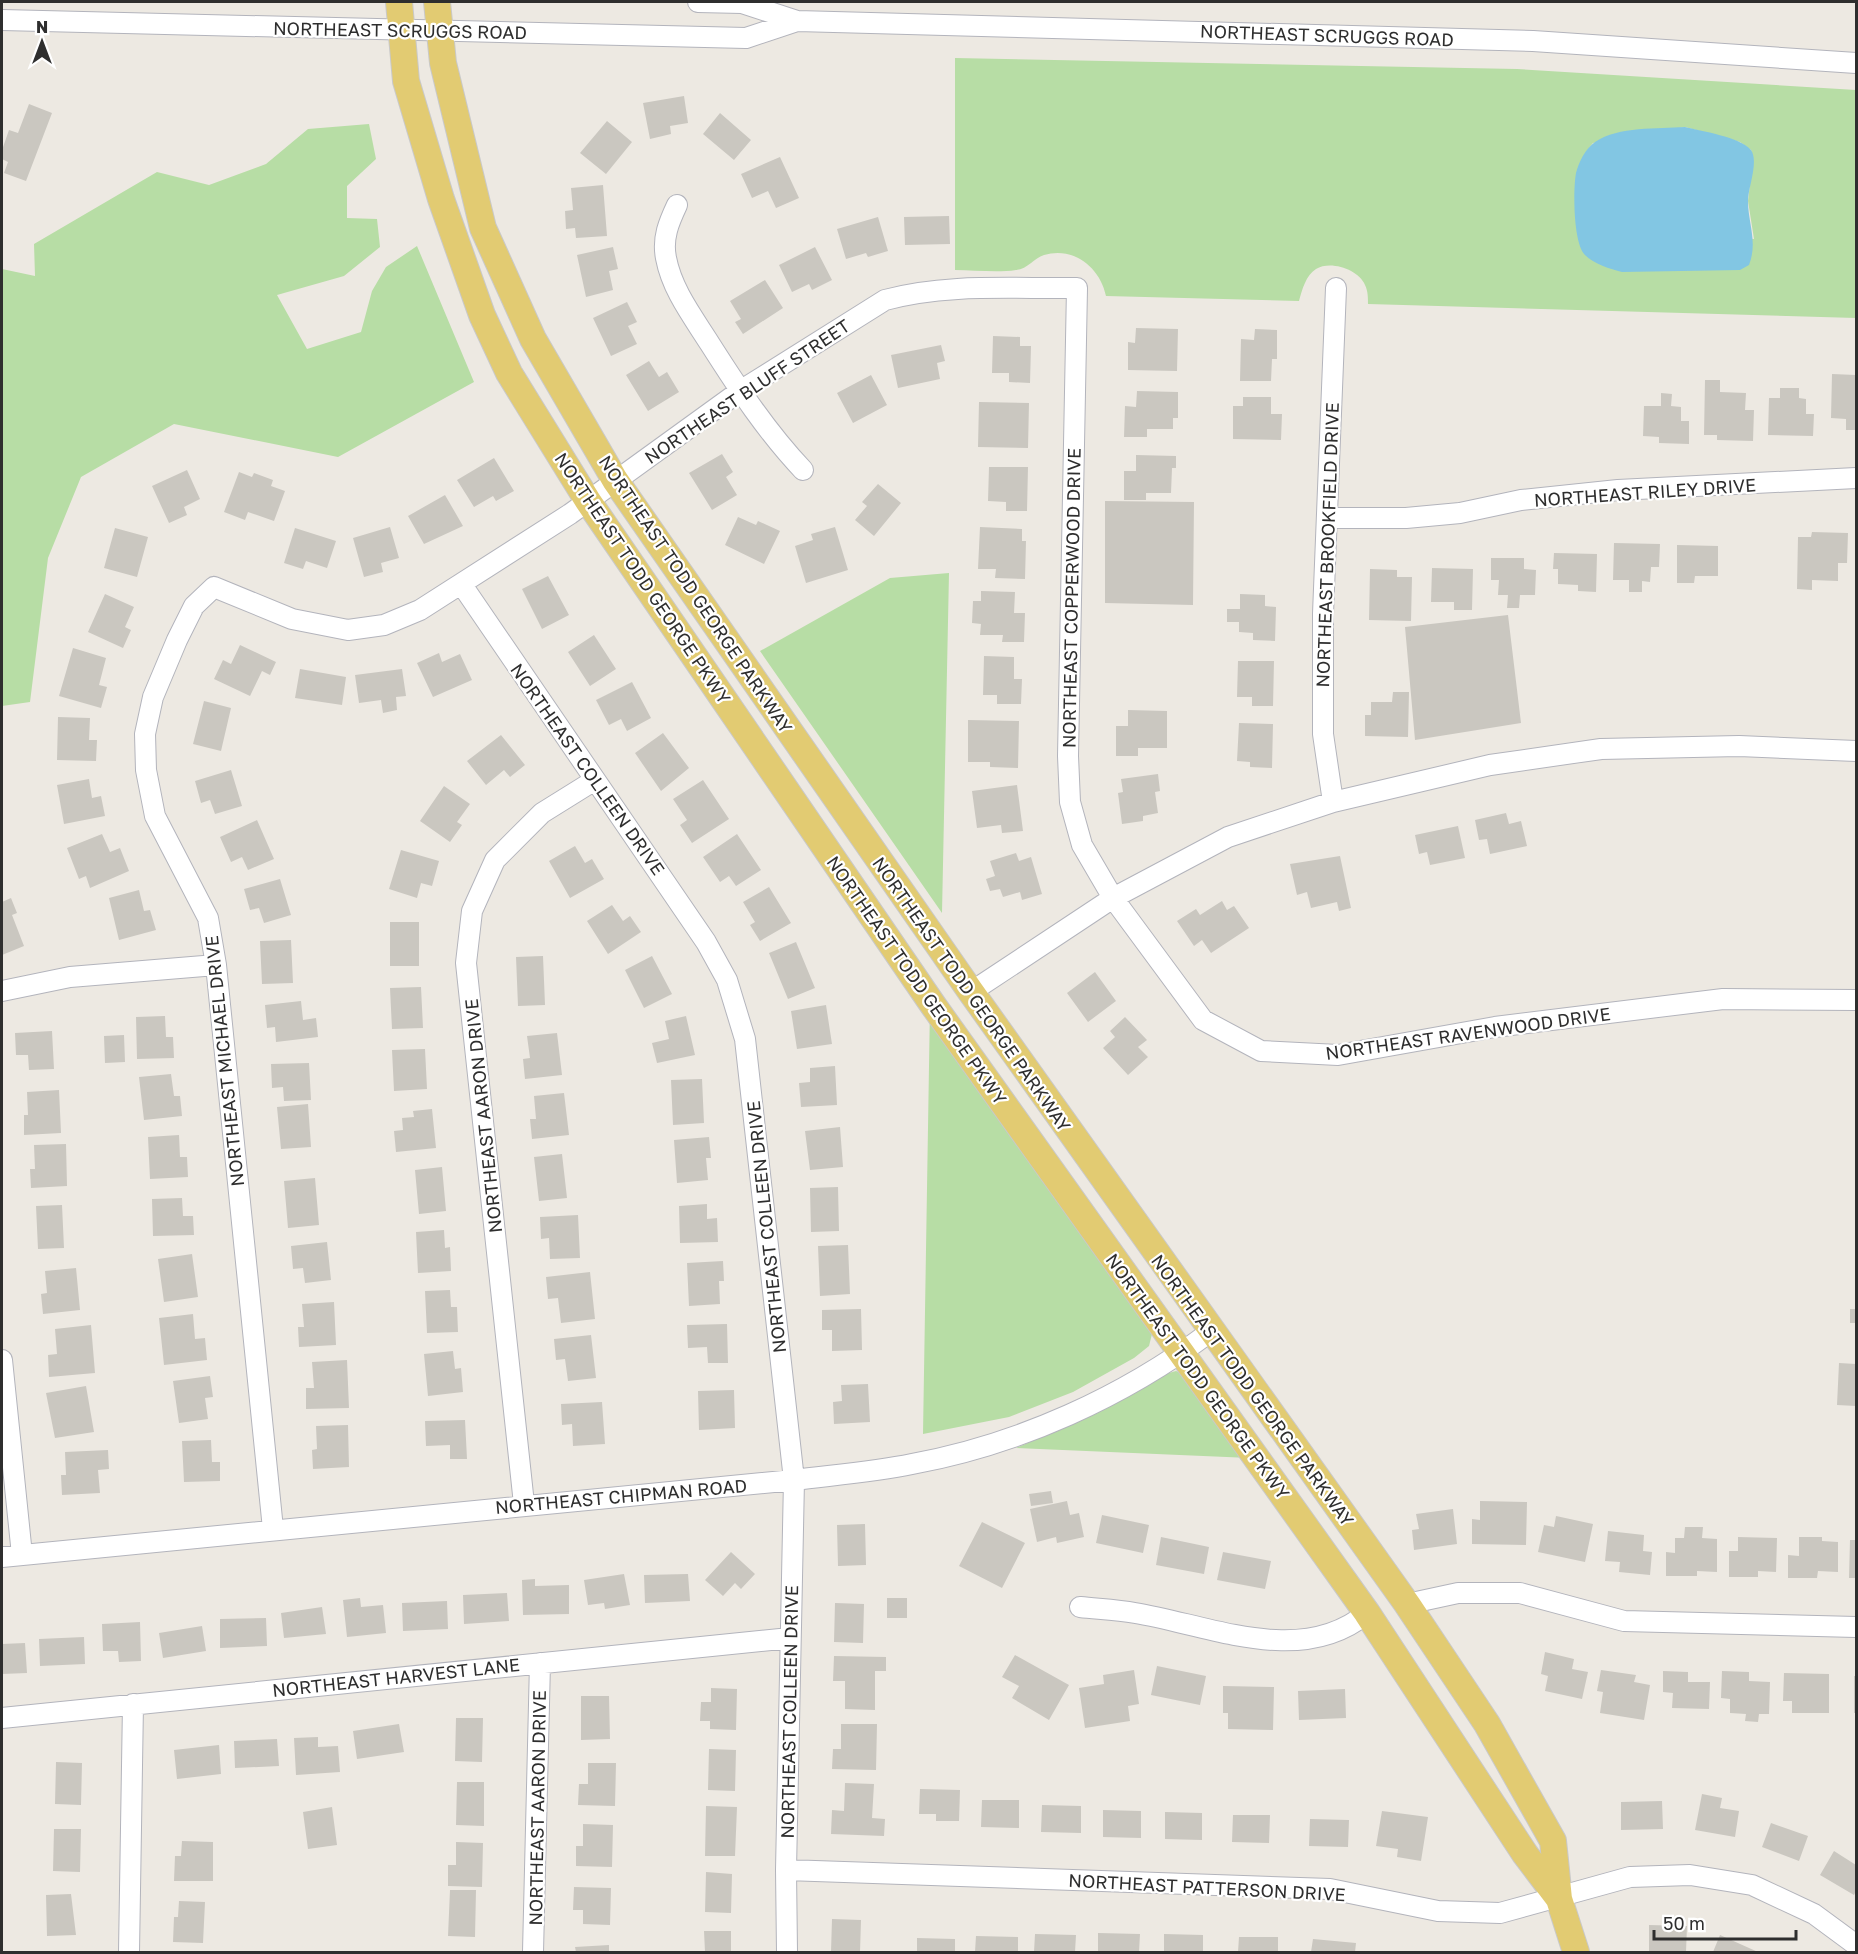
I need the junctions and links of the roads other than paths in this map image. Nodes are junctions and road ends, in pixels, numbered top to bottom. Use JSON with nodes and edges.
{"nodes":[{"id":1,"x":399,"y":2,"type":"edge"},
{"id":2,"x":437,"y":2,"type":"edge"},
{"id":3,"x":698,"y":2,"type":"edge"},
{"id":4,"x":2,"y":20,"type":"edge"},
{"id":5,"x":797,"y":21,"type":"junction"},
{"id":6,"x":400,"y":30,"type":"junction"},
{"id":7,"x":438,"y":31,"type":"junction"},
{"id":8,"x":1857,"y":63,"type":"edge"},
{"id":9,"x":677,"y":205,"type":"dead end"},
{"id":10,"x":1077,"y":288,"type":"joint"},
{"id":11,"x":1336,"y":288,"type":"dead end"},
{"id":12,"x":740,"y":391,"type":"junction"},
{"id":13,"x":803,"y":470,"type":"dead end"},
{"id":14,"x":1857,"y":478,"type":"edge"},
{"id":15,"x":615,"y":480,"type":"junction"},
{"id":16,"x":588,"y":501,"type":"junction"},
{"id":17,"x":1327,"y":518,"type":"junction"},
{"id":18,"x":462,"y":585,"type":"junction"},
{"id":19,"x":214,"y":587,"type":"joint"},
{"id":20,"x":1857,"y":751,"type":"edge"},
{"id":21,"x":595,"y":780,"type":"junction"},
{"id":22,"x":1333,"y":802,"type":"junction"},
{"id":23,"x":1113,"y":898,"type":"junction"},
{"id":24,"x":216,"y":965,"type":"junction"},
{"id":25,"x":2,"y":991,"type":"edge"},
{"id":26,"x":971,"y":992,"type":"junction"},
{"id":27,"x":1857,"y":1000,"type":"edge"},
{"id":28,"x":1210,"y":1332,"type":"junction"},
{"id":29,"x":1181,"y":1354,"type":"junction"},
{"id":30,"x":2,"y":1360,"type":"edge"},
{"id":31,"x":794,"y":1480,"type":"junction"},
{"id":32,"x":524,"y":1504,"type":"junction"},
{"id":33,"x":273,"y":1530,"type":"junction"},
{"id":34,"x":22,"y":1555,"type":"junction"},
{"id":35,"x":2,"y":1557,"type":"edge"},
{"id":36,"x":1407,"y":1604,"type":"junction"},
{"id":37,"x":1080,"y":1607,"type":"dead end"},
{"id":38,"x":1367,"y":1613,"type":"junction"},
{"id":39,"x":1857,"y":1627,"type":"edge"},
{"id":40,"x":790,"y":1638,"type":"junction"},
{"id":41,"x":540,"y":1663,"type":"junction"},
{"id":42,"x":133,"y":1704,"type":"junction"},
{"id":43,"x":2,"y":1719,"type":"edge"},
{"id":44,"x":786,"y":1870,"type":"junction"},
{"id":45,"x":1559,"y":1899,"type":"junction"},
{"id":46,"x":1857,"y":1945,"type":"edge"},
{"id":47,"x":129,"y":1953,"type":"edge"},
{"id":48,"x":533,"y":1953,"type":"edge"},
{"id":49,"x":787,"y":1953,"type":"edge"},
{"id":50,"x":1576,"y":1953,"type":"edge"}],
"edges":[{"from":1,"to":6,"type":"main road","name":"NORTHEAST TODD GEORGE PKWY"},
{"from":2,"to":7,"type":"main road","name":"NORTHEAST TODD GEORGE PARKWAY"},
{"from":3,"to":5,"type":"street","name":"NORTHEAST SCRUGGS ROAD"},
{"from":4,"to":6,"type":"street","name":"NORTHEAST SCRUGGS ROAD"},
{"from":5,"to":7,"type":"street","name":"NORTHEAST SCRUGGS ROAD"},
{"from":5,"to":8,"type":"street","name":"NORTHEAST SCRUGGS ROAD"},
{"from":6,"to":7,"type":"street","name":"NORTHEAST SCRUGGS ROAD"},
{"from":6,"to":16,"type":"main road","name":"NORTHEAST TODD GEORGE PKWY"},
{"from":7,"to":15,"type":"main road","name":"NORTHEAST TODD GEORGE PARKWAY"},
{"from":9,"to":12,"type":"street"},
{"from":10,"to":12,"type":"street","name":"NORTHEAST BLUFF STREET"},
{"from":10,"to":23,"type":"street","name":"NORTHEAST COPPERWOOD DRIVE"},
{"from":11,"to":17,"type":"street","name":"NORTHEAST BROOKFIELD DRIVE"},
{"from":12,"to":13,"type":"street"},
{"from":12,"to":15,"type":"street","name":"NORTHEAST BLUFF STREET"},
{"from":14,"to":17,"type":"street","name":"NORTHEAST RILEY DRIVE"},
{"from":15,"to":16,"type":"street","name":"NORTHEAST BLUFF STREET"},
{"from":15,"to":26,"type":"main road","name":"NORTHEAST TODD GEORGE PARKWAY"},
{"from":16,"to":18,"type":"street","name":"NORTHEAST BLUFF STREET"},
{"from":16,"to":29,"type":"main road","name":"NORTHEAST TODD GEORGE PKWY"},
{"from":17,"to":22,"type":"street","name":"NORTHEAST BROOKFIELD DRIVE"},
{"from":18,"to":19,"type":"street","name":"NORTHEAST BLUFF STREET"},
{"from":18,"to":21,"type":"street","name":"NORTHEAST COLLEEN DRIVE"},
{"from":19,"to":24,"type":"street","name":"NORTHEAST MICHAEL DRIVE"},
{"from":20,"to":22,"type":"street"},
{"from":21,"to":31,"type":"street","name":"NORTHEAST COLLEEN DRIVE"},
{"from":21,"to":32,"type":"street","name":"NORTHEAST AARON DRIVE"},
{"from":22,"to":23,"type":"street"},
{"from":23,"to":26,"type":"street"},
{"from":23,"to":27,"type":"street","name":"NORTHEAST RAVENWOOD DRIVE"},
{"from":24,"to":25,"type":"street"},
{"from":24,"to":33,"type":"street","name":"NORTHEAST MICHAEL DRIVE"},
{"from":26,"to":28,"type":"main road","name":"NORTHEAST TODD GEORGE PARKWAY"},
{"from":28,"to":29,"type":"street","name":"NORTHEAST CHIPMAN ROAD"},
{"from":28,"to":36,"type":"main road","name":"NORTHEAST TODD GEORGE PARKWAY"},
{"from":29,"to":31,"type":"street","name":"NORTHEAST CHIPMAN ROAD"},
{"from":29,"to":38,"type":"main road","name":"NORTHEAST TODD GEORGE PKWY"},
{"from":30,"to":34,"type":"street"},
{"from":31,"to":32,"type":"street","name":"NORTHEAST CHIPMAN ROAD"},
{"from":31,"to":40,"type":"street","name":"NORTHEAST COLLEEN DRIVE"},
{"from":32,"to":33,"type":"street","name":"NORTHEAST CHIPMAN ROAD"},
{"from":33,"to":34,"type":"street","name":"NORTHEAST CHIPMAN ROAD"},
{"from":34,"to":35,"type":"street","name":"NORTHEAST CHIPMAN ROAD"},
{"from":36,"to":39,"type":"street"},
{"from":36,"to":45,"type":"main road","name":"NORTHEAST TODD GEORGE PARKWAY"},
{"from":37,"to":38,"type":"street"},
{"from":38,"to":45,"type":"main road","name":"NORTHEAST TODD GEORGE PKWY"},
{"from":40,"to":41,"type":"street","name":"NORTHEAST HARVEST LANE"},
{"from":40,"to":44,"type":"street","name":"NORTHEAST COLLEEN DRIVE"},
{"from":41,"to":42,"type":"street","name":"NORTHEAST HARVEST LANE"},
{"from":41,"to":48,"type":"street","name":"NORTHEAST AARON DRIVE"},
{"from":42,"to":43,"type":"street","name":"NORTHEAST HARVEST LANE"},
{"from":42,"to":47,"type":"street"},
{"from":44,"to":45,"type":"street","name":"NORTHEAST PATTERSON DRIVE"},
{"from":44,"to":49,"type":"street","name":"NORTHEAST COLLEEN DRIVE"},
{"from":45,"to":46,"type":"street","name":"NORTHEAST PATTERSON DRIVE"},
{"from":45,"to":50,"type":"main road","name":"NORTHEAST TODD GEORGE PARKWAY"}]}
